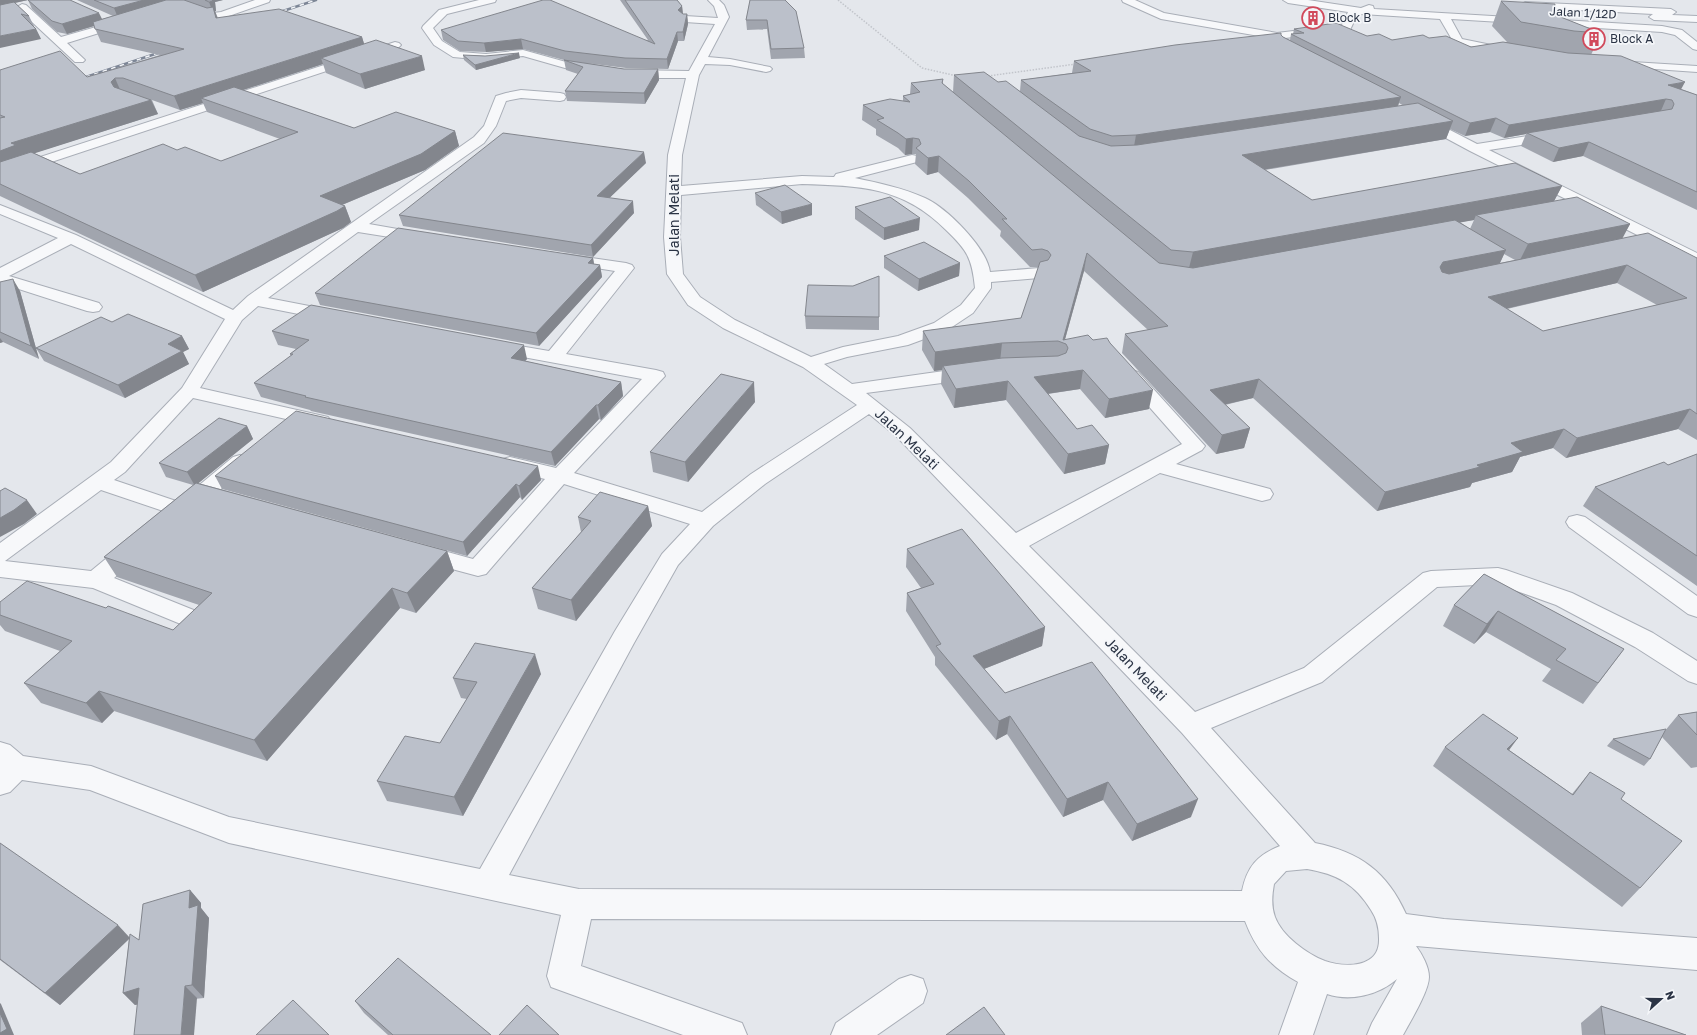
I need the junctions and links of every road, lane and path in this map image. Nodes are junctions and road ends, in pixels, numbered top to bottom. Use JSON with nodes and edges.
{"nodes":[{"id":1,"x":263,"y":0,"type":"edge"},
{"id":2,"x":491,"y":0,"type":"edge"},
{"id":3,"x":713,"y":0,"type":"edge"},
{"id":4,"x":838,"y":0,"type":"edge"},
{"id":5,"x":1127,"y":0,"type":"edge"},
{"id":6,"x":1288,"y":0,"type":"edge"},
{"id":7,"x":1348,"y":0,"type":"edge"},
{"id":8,"x":1372,"y":2,"type":"edge"},
{"id":9,"x":36,"y":3,"type":"edge"},
{"id":10,"x":1516,"y":4,"type":"edge"},
{"id":11,"x":166,"y":5,"type":"edge"},
{"id":12,"x":1397,"y":9,"type":"junction"},
{"id":13,"x":1362,"y":11,"type":"junction"},
{"id":14,"x":1697,"y":13,"type":"edge"},
{"id":15,"x":1444,"y":16,"type":"junction"},
{"id":16,"x":105,"y":18,"type":"edge"},
{"id":17,"x":685,"y":19,"type":"edge"},
{"id":18,"x":1697,"y":19,"type":"edge"},
{"id":19,"x":132,"y":20,"type":"edge"},
{"id":20,"x":722,"y":21,"type":"junction"},
{"id":21,"x":118,"y":24,"type":"junction"},
{"id":22,"x":60,"y":41,"type":"junction"},
{"id":23,"x":394,"y":45,"type":"edge"},
{"id":24,"x":1697,"y":47,"type":"edge"},
{"id":25,"x":1516,"y":53,"type":"edge"},
{"id":26,"x":79,"y":60,"type":"dead end"},
{"id":27,"x":1081,"y":63,"type":"edge"},
{"id":28,"x":1602,"y":64,"type":"edge"},
{"id":29,"x":697,"y":68,"type":"junction"},
{"id":30,"x":766,"y":69,"type":"dead end"},
{"id":31,"x":1697,"y":69,"type":"edge"},
{"id":32,"x":603,"y":71,"type":"edge"},
{"id":33,"x":618,"y":73,"type":"edge"},
{"id":34,"x":981,"y":76,"type":"edge"},
{"id":35,"x":959,"y":77,"type":"edge"},
{"id":36,"x":560,"y":97,"type":"dead end"},
{"id":37,"x":159,"y":109,"type":"edge"},
{"id":38,"x":1410,"y":115,"type":"edge"},
{"id":39,"x":180,"y":116,"type":"junction"},
{"id":40,"x":1568,"y":133,"type":"edge"},
{"id":41,"x":1475,"y":148,"type":"junction"},
{"id":42,"x":912,"y":158,"type":"edge"},
{"id":43,"x":0,"y":175,"type":"edge"},
{"id":44,"x":828,"y":181,"type":"junction"},
{"id":45,"x":673,"y":191,"type":"junction"},
{"id":46,"x":1589,"y":204,"type":"junction"},
{"id":47,"x":0,"y":208,"type":"edge"},
{"id":48,"x":1566,"y":208,"type":"edge"},
{"id":49,"x":355,"y":227,"type":"junction"},
{"id":50,"x":71,"y":238,"type":"junction"},
{"id":51,"x":433,"y":239,"type":"edge"},
{"id":52,"x":1659,"y":240,"type":"junction"},
{"id":53,"x":1637,"y":244,"type":"edge"},
{"id":54,"x":549,"y":256,"type":"edge"},
{"id":55,"x":1697,"y":259,"type":"edge"},
{"id":56,"x":1039,"y":273,"type":"edge"},
{"id":57,"x":0,"y":274,"type":"edge"},
{"id":58,"x":0,"y":278,"type":"edge"},
{"id":59,"x":982,"y":278,"type":"junction"},
{"id":60,"x":254,"y":300,"type":"junction"},
{"id":61,"x":93,"y":307,"type":"dead end"},
{"id":62,"x":235,"y":317,"type":"junction"},
{"id":63,"x":354,"y":320,"type":"edge"},
{"id":64,"x":476,"y":343,"type":"edge"},
{"id":65,"x":553,"y":358,"type":"junction"},
{"id":66,"x":810,"y":363,"type":"junction"},
{"id":67,"x":1119,"y":363,"type":"edge"},
{"id":68,"x":992,"y":370,"type":"edge"},
{"id":69,"x":849,"y":390,"type":"junction"},
{"id":70,"x":189,"y":391,"type":"junction"},
{"id":71,"x":870,"y":405,"type":"junction"},
{"id":72,"x":298,"y":415,"type":"junction"},
{"id":73,"x":342,"y":426,"type":"edge"},
{"id":74,"x":280,"y":430,"type":"edge"},
{"id":75,"x":256,"y":449,"type":"edge"},
{"id":76,"x":492,"y":460,"type":"edge"},
{"id":77,"x":1157,"y":466,"type":"junction"},
{"id":78,"x":560,"y":476,"type":"junction"},
{"id":79,"x":98,"y":482,"type":"junction"},
{"id":80,"x":203,"y":493,"type":"junction"},
{"id":81,"x":1262,"y":494,"type":"dead end"},
{"id":82,"x":226,"y":499,"type":"edge"},
{"id":83,"x":181,"y":510,"type":"junction"},
{"id":84,"x":705,"y":521,"type":"junction"},
{"id":85,"x":1577,"y":522,"type":"dead end"},
{"id":86,"x":1014,"y":544,"type":"junction"},
{"id":87,"x":402,"y":547,"type":"edge"},
{"id":88,"x":0,"y":555,"type":"edge"},
{"id":89,"x":0,"y":569,"type":"edge"},
{"id":90,"x":96,"y":580,"type":"junction"},
{"id":91,"x":1697,"y":608,"type":"edge"},
{"id":92,"x":197,"y":621,"type":"edge"},
{"id":93,"x":1697,"y":674,"type":"edge"},
{"id":94,"x":1191,"y":725,"type":"junction"},
{"id":95,"x":5,"y":768,"type":"edge"},
{"id":96,"x":1307,"y":855,"type":"junction"},
{"id":97,"x":488,"y":884,"type":"junction"},
{"id":98,"x":579,"y":904,"type":"junction"},
{"id":99,"x":1256,"y":906,"type":"junction"},
{"id":100,"x":1395,"y":937,"type":"junction"},
{"id":101,"x":1697,"y":954,"type":"edge"},
{"id":102,"x":1317,"y":975,"type":"junction"},
{"id":103,"x":911,"y":991,"type":"dead end"},
{"id":104,"x":730,"y":1035,"type":"edge"},
{"id":105,"x":848,"y":1035,"type":"edge"},
{"id":106,"x":1296,"y":1035,"type":"edge"},
{"id":107,"x":1384,"y":1035,"type":"edge"}],
"edges":[{"from":1,"to":11,"type":"street"},
{"from":2,"to":32,"type":"street"},
{"from":3,"to":20,"type":"street"},
{"from":4,"to":35,"type":"path"},
{"from":5,"to":13,"type":"street"},
{"from":6,"to":13,"type":"street"},
{"from":7,"to":8,"type":"street","name":"Jalan 1/12D"},
{"from":8,"to":12,"type":"street","name":"Jalan 1/12D"},
{"from":8,"to":13,"type":"street"},
{"from":9,"to":22,"type":"street"},
{"from":10,"to":14,"type":"street","name":"Jalan 1/12D"},
{"from":12,"to":13,"type":"street"},
{"from":12,"to":15,"type":"street"},
{"from":12,"to":18,"type":"street","name":"Jalan 1/12D"},
{"from":15,"to":24,"type":"street"},
{"from":15,"to":25,"type":"street"},
{"from":16,"to":21,"type":"street"},
{"from":17,"to":20,"type":"street"},
{"from":19,"to":21,"type":"street"},
{"from":20,"to":29,"type":"street","name":"Jalan Melati"},
{"from":21,"to":22,"type":"street"},
{"from":22,"to":26,"type":"street"},
{"from":23,"to":39,"type":"street"},
{"from":27,"to":34,"type":"path"},
{"from":28,"to":31,"type":"street"},
{"from":29,"to":30,"type":"street"},
{"from":29,"to":33,"type":"street"},
{"from":29,"to":45,"type":"street","name":"Jalan Melati"},
{"from":36,"to":49,"type":"street"},
{"from":37,"to":39,"type":"street"},
{"from":38,"to":41,"type":"street"},
{"from":39,"to":43,"type":"street"},
{"from":40,"to":41,"type":"street"},
{"from":41,"to":46,"type":"street"},
{"from":42,"to":44,"type":"street"},
{"from":44,"to":45,"type":"street"},
{"from":44,"to":59,"type":"street"},
{"from":45,"to":66,"type":"street","name":"Jalan Melati"},
{"from":46,"to":48,"type":"street"},
{"from":46,"to":52,"type":"street"},
{"from":47,"to":50,"type":"street"},
{"from":49,"to":51,"type":"street"},
{"from":49,"to":60,"type":"street"},
{"from":50,"to":57,"type":"street"},
{"from":50,"to":62,"type":"street"},
{"from":52,"to":53,"type":"street"},
{"from":52,"to":55,"type":"street"},
{"from":54,"to":65,"type":"street"},
{"from":56,"to":59,"type":"street"},
{"from":58,"to":61,"type":"street"},
{"from":59,"to":66,"type":"street"},
{"from":60,"to":62,"type":"street"},
{"from":60,"to":63,"type":"street"},
{"from":62,"to":70,"type":"street"},
{"from":64,"to":65,"type":"street"},
{"from":65,"to":78,"type":"street"},
{"from":66,"to":69,"type":"street","name":"Jalan Melati"},
{"from":67,"to":77,"type":"street"},
{"from":68,"to":69,"type":"street"},
{"from":69,"to":71,"type":"street","name":"Jalan Melati"},
{"from":70,"to":72,"type":"street"},
{"from":70,"to":79,"type":"street"},
{"from":71,"to":84,"type":"street"},
{"from":71,"to":86,"type":"street","name":"Jalan Melati"},
{"from":72,"to":73,"type":"street"},
{"from":72,"to":74,"type":"street"},
{"from":75,"to":80,"type":"street"},
{"from":76,"to":78,"type":"street"},
{"from":77,"to":81,"type":"street"},
{"from":77,"to":86,"type":"street"},
{"from":78,"to":84,"type":"street"},
{"from":78,"to":87,"type":"street"},
{"from":79,"to":83,"type":"street"},
{"from":79,"to":88,"type":"street"},
{"from":80,"to":82,"type":"street"},
{"from":80,"to":83,"type":"street"},
{"from":83,"to":90,"type":"street"},
{"from":84,"to":97,"type":"street"},
{"from":85,"to":91,"type":"street"},
{"from":86,"to":94,"type":"street","name":"Jalan Melati"},
{"from":89,"to":90,"type":"street"},
{"from":90,"to":92,"type":"street"},
{"from":93,"to":94,"type":"street"},
{"from":94,"to":96,"type":"street","name":"Jalan Melati"},
{"from":95,"to":97,"type":"street"},
{"from":96,"to":99,"type":"street"},
{"from":96,"to":100,"type":"street"},
{"from":97,"to":98,"type":"street"},
{"from":98,"to":99,"type":"street"},
{"from":98,"to":104,"type":"street"},
{"from":99,"to":102,"type":"street"},
{"from":100,"to":101,"type":"street"},
{"from":100,"to":102,"type":"street"},
{"from":100,"to":107,"type":"street"},
{"from":102,"to":106,"type":"street"},
{"from":103,"to":105,"type":"street"}]}
